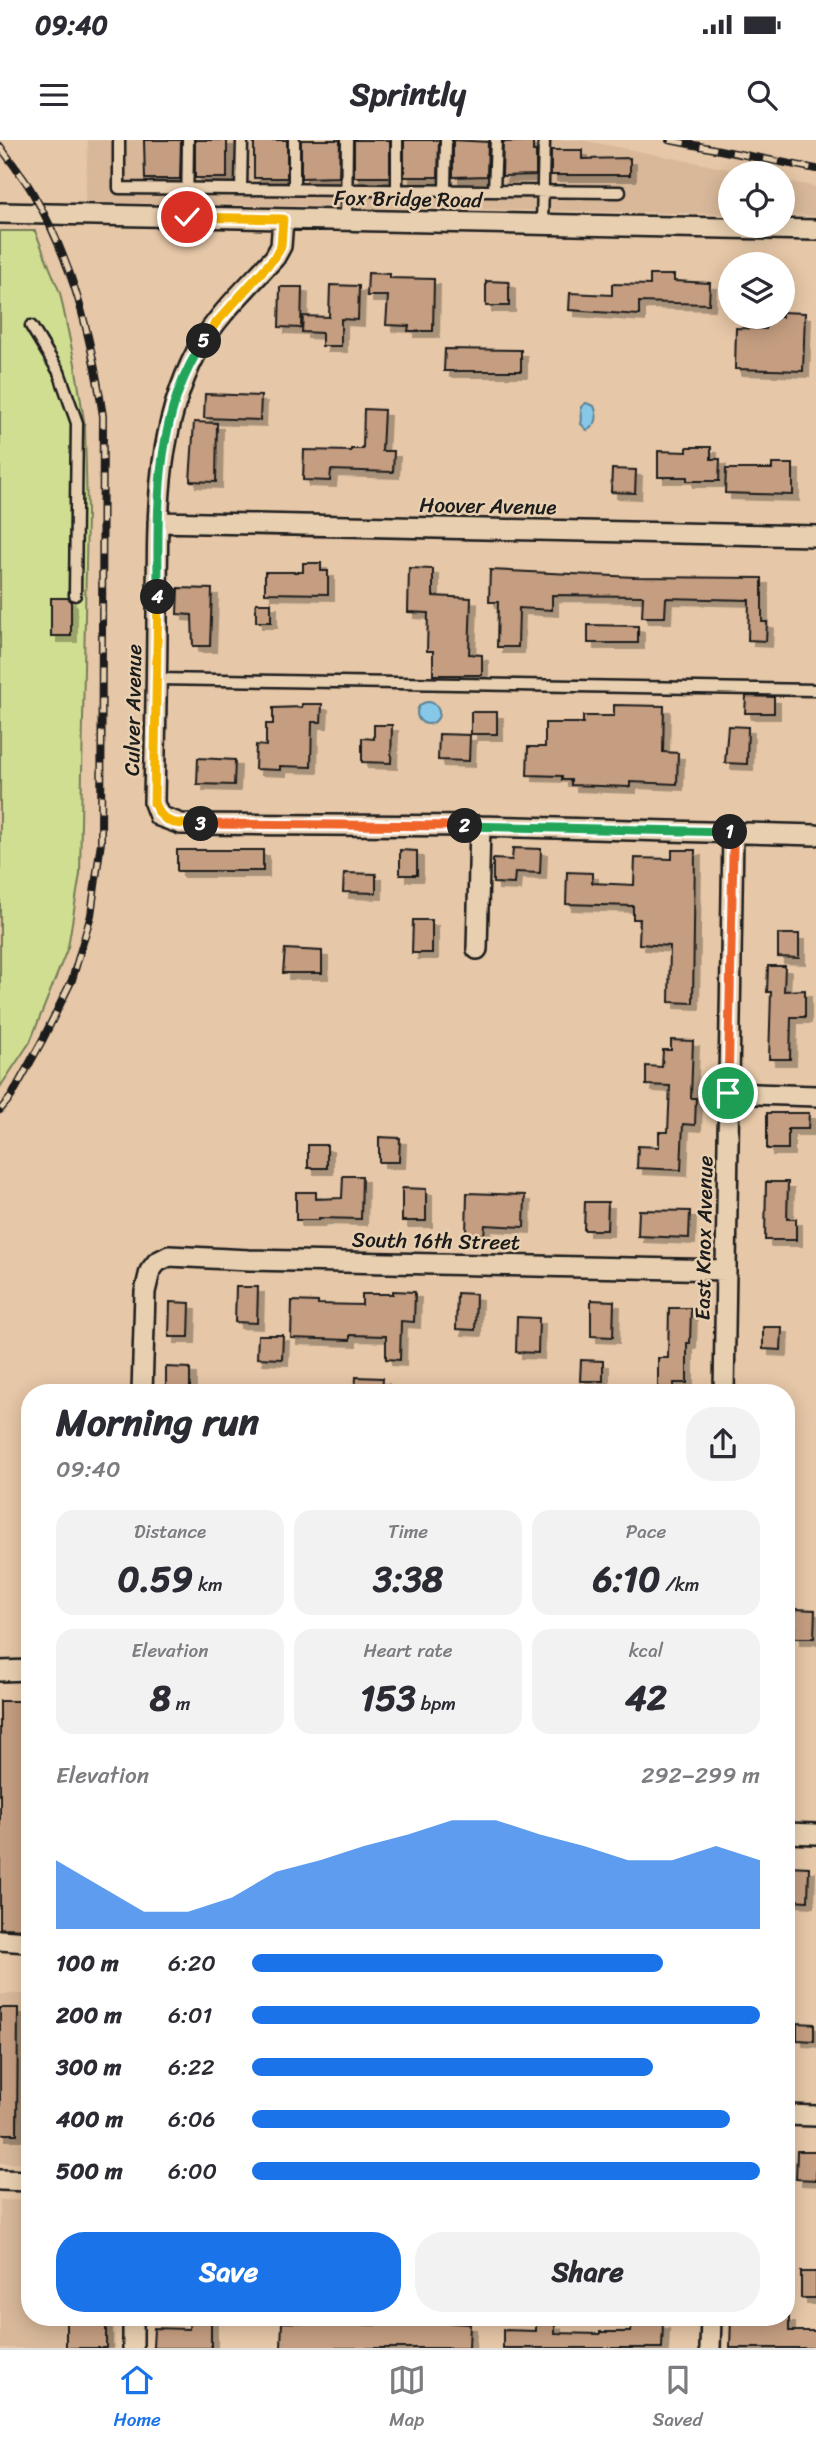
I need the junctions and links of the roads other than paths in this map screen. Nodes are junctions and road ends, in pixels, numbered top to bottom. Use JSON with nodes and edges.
{"nodes":[{"id":1,"x":119,"y":140,"type":"edge"},
{"id":2,"x":188,"y":140,"type":"edge"},
{"id":3,"x":242,"y":140,"type":"edge"},
{"id":4,"x":294,"y":140,"type":"edge"},
{"id":5,"x":347,"y":140,"type":"edge"},
{"id":6,"x":397,"y":140,"type":"edge"},
{"id":7,"x":446,"y":140,"type":"edge"},
{"id":8,"x":496,"y":140,"type":"edge"},
{"id":9,"x":544,"y":140,"type":"edge"},
{"id":10,"x":187,"y":189,"type":"junction"},
{"id":11,"x":241,"y":189,"type":"junction"},
{"id":12,"x":294,"y":189,"type":"junction"},
{"id":13,"x":347,"y":190,"type":"junction"},
{"id":14,"x":397,"y":190,"type":"junction"},
{"id":15,"x":445,"y":190,"type":"junction"},
{"id":16,"x":494,"y":191,"type":"junction"},
{"id":17,"x":542,"y":191,"type":"junction"},
{"id":18,"x":620,"y":192,"type":"dead end"},
{"id":19,"x":0,"y":214,"type":"edge"},
{"id":20,"x":187,"y":217,"type":"junction"},
{"id":21,"x":283,"y":219,"type":"junction"},
{"id":22,"x":346,"y":220,"type":"junction"},
{"id":23,"x":542,"y":224,"type":"junction"},
{"id":24,"x":816,"y":230,"type":"edge"},
{"id":25,"x":31,"y":326,"type":"dead end"},
{"id":26,"x":158,"y":522,"type":"junction"},
{"id":27,"x":816,"y":536,"type":"edge"},
{"id":28,"x":75,"y":595,"type":"dead end"},
{"id":29,"x":157,"y":679,"type":"junction"},
{"id":30,"x":816,"y":690,"type":"edge"},
{"id":31,"x":480,"y":826,"type":"junction"},
{"id":32,"x":733,"y":832,"type":"junction"},
{"id":33,"x":816,"y":835,"type":"edge"},
{"id":34,"x":477,"y":949,"type":"dead end"},
{"id":35,"x":728,"y":1093,"type":"junction"},
{"id":36,"x":816,"y":1096,"type":"edge"},
{"id":37,"x":726,"y":1270,"type":"junction"},
{"id":38,"x":142,"y":1384,"type":"edge"},
{"id":39,"x":724,"y":1384,"type":"edge"},
{"id":40,"x":0,"y":1671,"type":"edge"},
{"id":41,"x":21,"y":1671,"type":"edge"},
{"id":42,"x":795,"y":1833,"type":"edge"},
{"id":43,"x":816,"y":1834,"type":"edge"},
{"id":44,"x":0,"y":1940,"type":"edge"},
{"id":45,"x":21,"y":1942,"type":"edge"},
{"id":46,"x":795,"y":2115,"type":"edge"},
{"id":47,"x":816,"y":2116,"type":"edge"},
{"id":48,"x":0,"y":2180,"type":"edge"},
{"id":49,"x":21,"y":2181,"type":"edge"},
{"id":50,"x":133,"y":2326,"type":"edge"},
{"id":51,"x":710,"y":2326,"type":"edge"},
{"id":52,"x":133,"y":2348,"type":"edge"},
{"id":53,"x":710,"y":2348,"type":"edge"}],
"edges":[{"from":1,"to":10,"type":"lane"},
{"from":2,"to":10,"type":"lane"},
{"from":3,"to":11,"type":"lane"},
{"from":4,"to":12,"type":"lane"},
{"from":5,"to":13,"type":"lane"},
{"from":6,"to":14,"type":"lane"},
{"from":7,"to":15,"type":"lane"},
{"from":8,"to":16,"type":"lane"},
{"from":9,"to":17,"type":"lane"},
{"from":10,"to":11,"type":"lane"},
{"from":10,"to":20,"type":"lane"},
{"from":11,"to":12,"type":"lane"},
{"from":12,"to":13,"type":"lane"},
{"from":13,"to":14,"type":"lane"},
{"from":13,"to":22,"type":"lane"},
{"from":14,"to":15,"type":"lane"},
{"from":15,"to":16,"type":"lane"},
{"from":16,"to":17,"type":"lane"},
{"from":17,"to":18,"type":"lane"},
{"from":17,"to":23,"type":"lane"},
{"from":19,"to":20,"type":"street","name":"Fox Bridge Road"},
{"from":20,"to":21,"type":"street","name":"Fox Bridge Road"},
{"from":21,"to":22,"type":"street","name":"Fox Bridge Road"},
{"from":21,"to":26,"type":"street","name":"Culver Avenue"},
{"from":22,"to":23,"type":"street","name":"Fox Bridge Road"},
{"from":23,"to":24,"type":"street","name":"Fox Bridge Road"},
{"from":25,"to":28,"type":"lane"},
{"from":26,"to":27,"type":"street","name":"Hoover Avenue"},
{"from":26,"to":29,"type":"street","name":"Culver Avenue"},
{"from":29,"to":30,"type":"lane"},
{"from":29,"to":31,"type":"street","name":"Culver Avenue"},
{"from":31,"to":32,"type":"street"},
{"from":31,"to":34,"type":"street"},
{"from":32,"to":33,"type":"street"},
{"from":32,"to":35,"type":"street","name":"East Knox Avenue"},
{"from":35,"to":36,"type":"street"},
{"from":35,"to":37,"type":"street","name":"East Knox Avenue"},
{"from":37,"to":38,"type":"street","name":"South 16th Street"},
{"from":37,"to":39,"type":"street","name":"East Knox Avenue"},
{"from":40,"to":41,"type":"street"},
{"from":42,"to":43,"type":"street"},
{"from":44,"to":45,"type":"street"},
{"from":46,"to":47,"type":"street"},
{"from":48,"to":49,"type":"street"},
{"from":50,"to":52,"type":"street"},
{"from":51,"to":53,"type":"street"}]}
